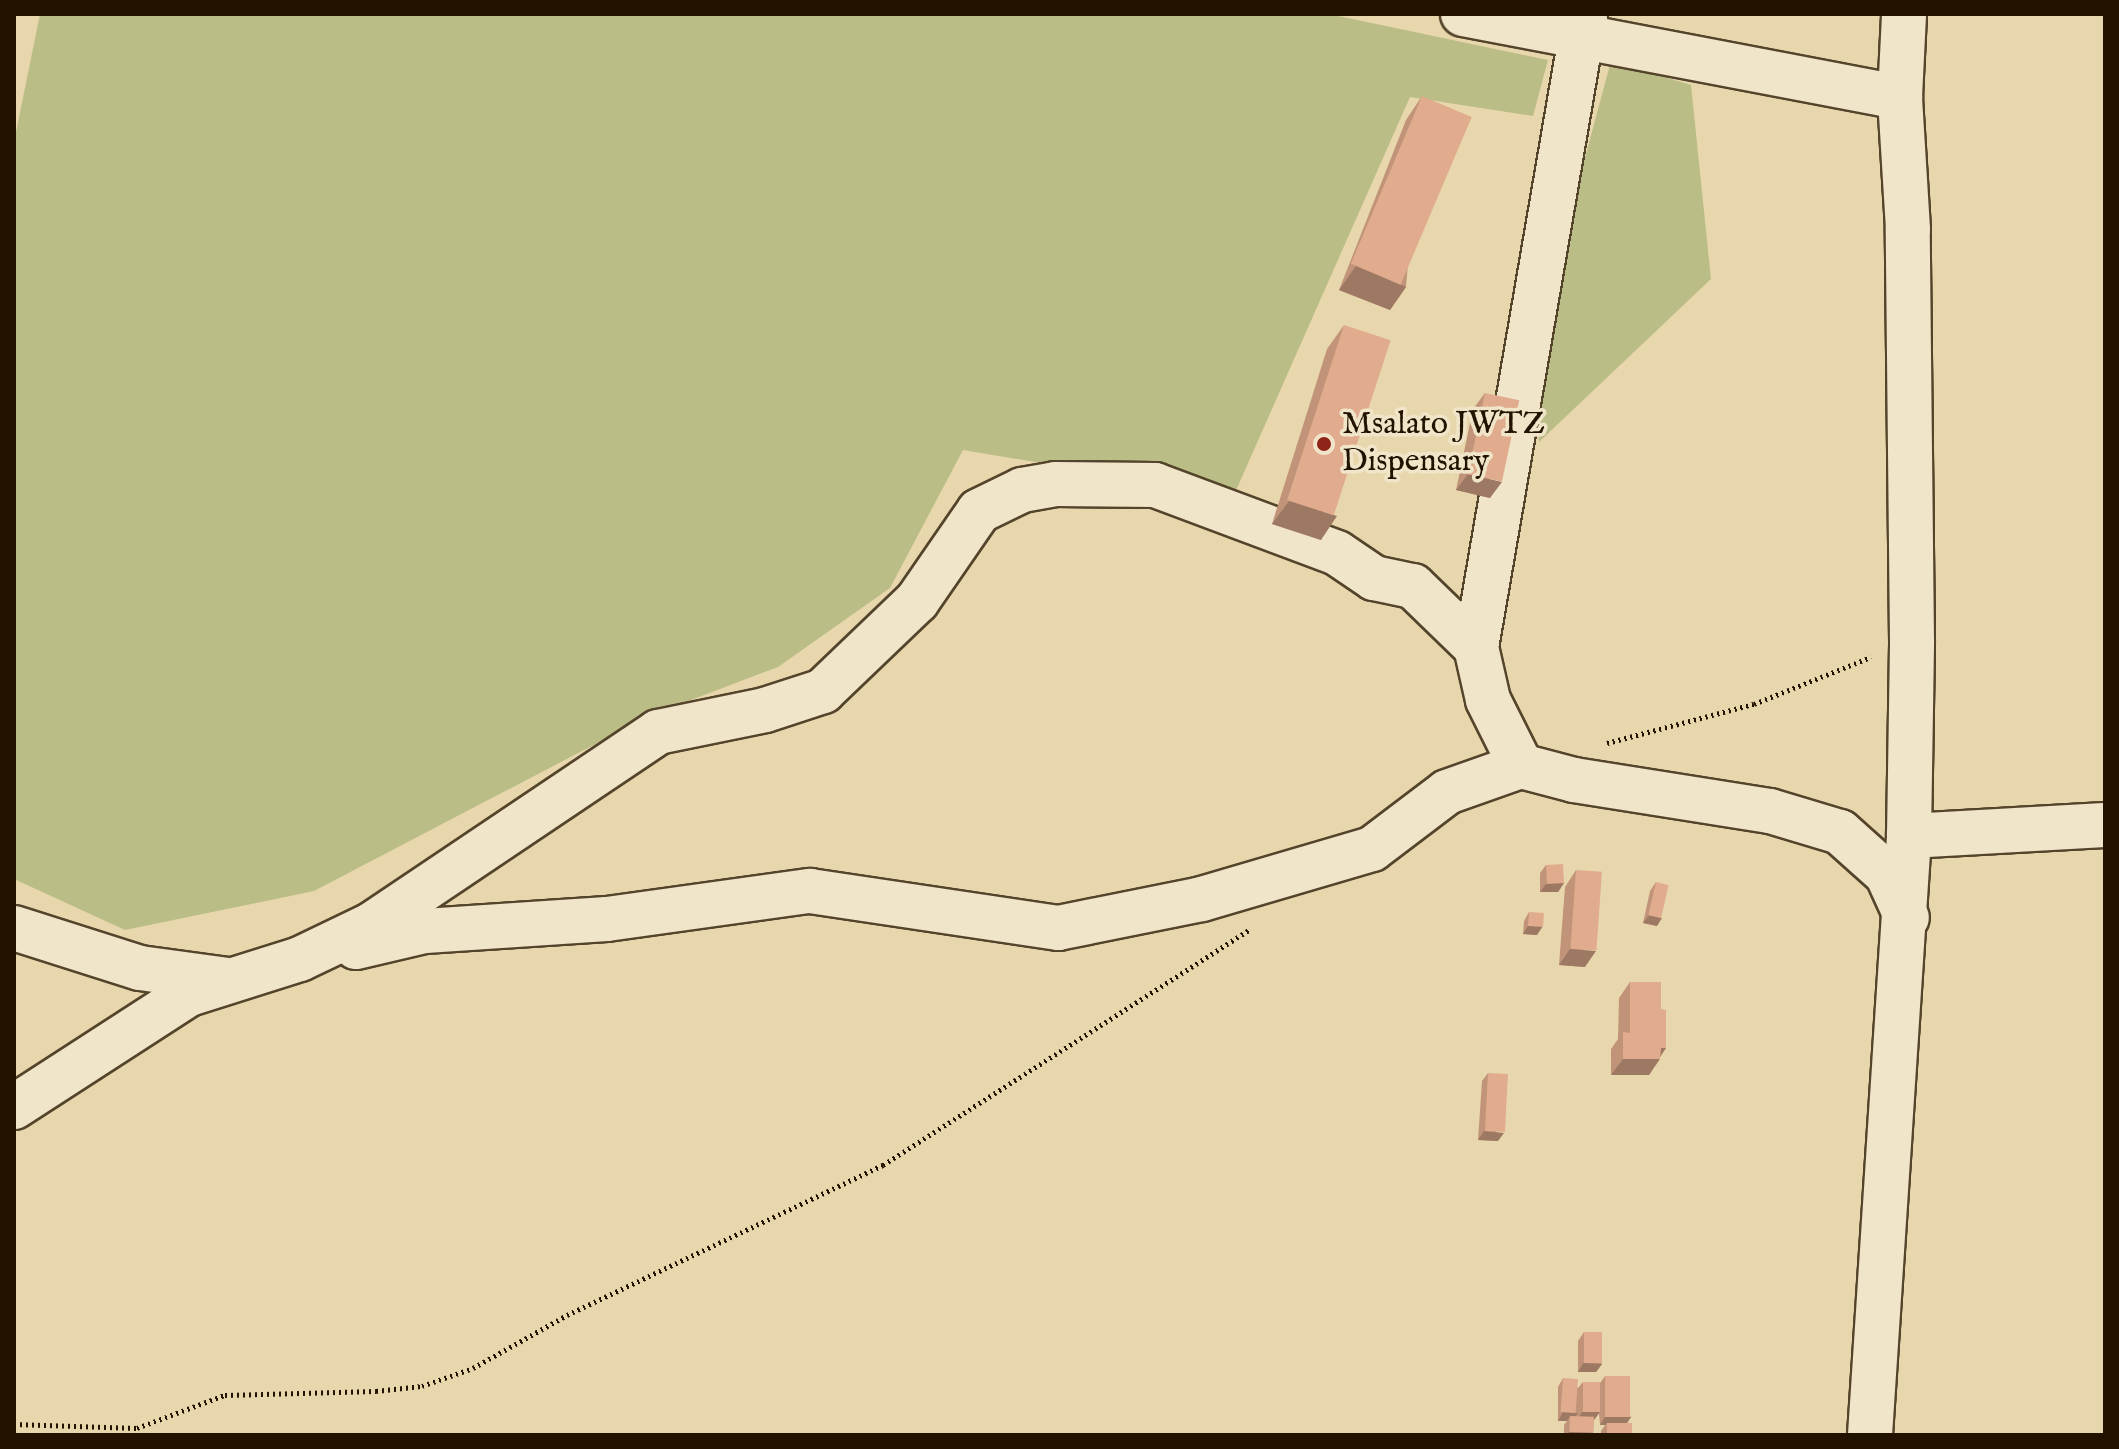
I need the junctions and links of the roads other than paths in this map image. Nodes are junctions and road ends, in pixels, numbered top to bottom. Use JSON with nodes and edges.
{"nodes":[{"id":1,"x":1463,"y":14,"type":"edge"},
{"id":2,"x":1904,"y":14,"type":"edge"},
{"id":3,"x":1582,"y":25,"type":"edge"},
{"id":4,"x":1900,"y":97,"type":"junction"},
{"id":5,"x":1476,"y":647,"type":"junction"},
{"id":6,"x":1521,"y":766,"type":"junction"},
{"id":7,"x":2105,"y":825,"type":"edge"},
{"id":8,"x":1909,"y":836,"type":"junction"},
{"id":9,"x":1907,"y":918,"type":"junction"},
{"id":10,"x":14,"y":928,"type":"edge"},
{"id":11,"x":300,"y":959,"type":"junction"},
{"id":12,"x":230,"y":981,"type":"junction"},
{"id":13,"x":14,"y":1107,"type":"edge"},
{"id":14,"x":1870,"y":1435,"type":"edge"}],
"edges":[{"from":1,"to":3,"type":"street"},
{"from":2,"to":4,"type":"street"},
{"from":3,"to":4,"type":"street"},
{"from":3,"to":5,"type":"street"},
{"from":4,"to":8,"type":"street"},
{"from":5,"to":6,"type":"street"},
{"from":5,"to":11,"type":"street"},
{"from":6,"to":9,"type":"street"},
{"from":6,"to":11,"type":"street"},
{"from":7,"to":8,"type":"street"},
{"from":8,"to":9,"type":"street"},
{"from":9,"to":14,"type":"street"},
{"from":10,"to":12,"type":"street"},
{"from":11,"to":12,"type":"street"},
{"from":12,"to":13,"type":"street"}]}
